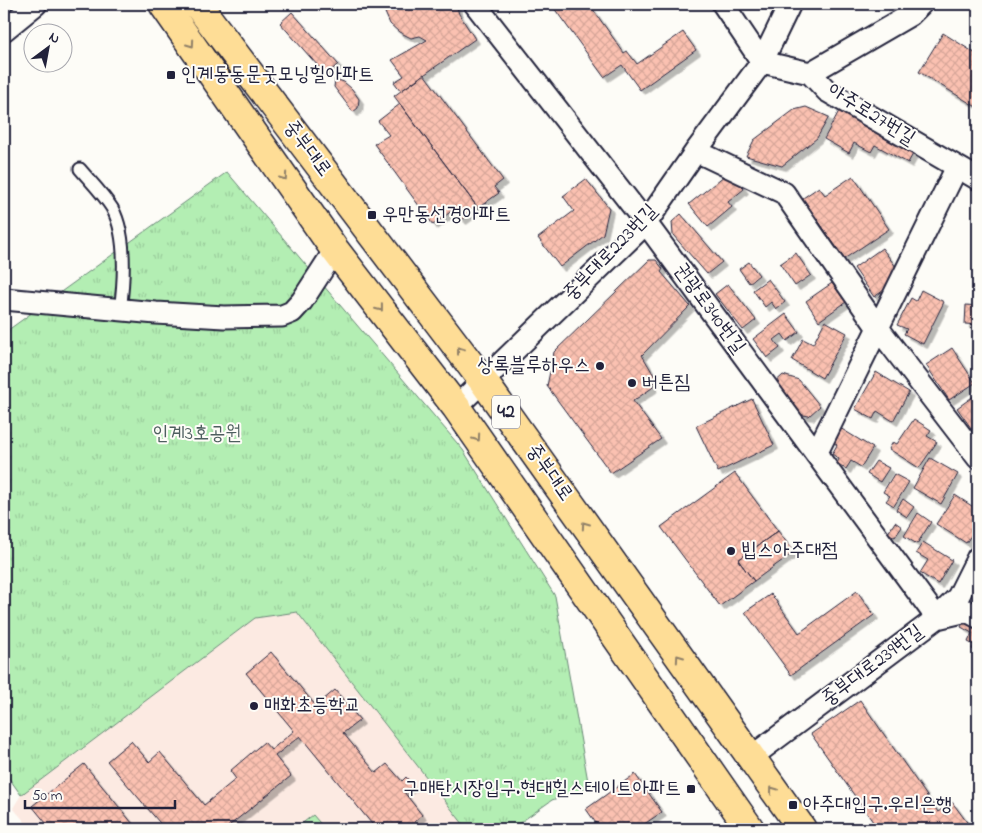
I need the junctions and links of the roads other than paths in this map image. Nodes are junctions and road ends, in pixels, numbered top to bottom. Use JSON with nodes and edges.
{"nodes":[{"id":1,"x":36,"y":4,"type":"edge"},
{"id":2,"x":163,"y":4,"type":"edge"},
{"id":3,"x":197,"y":4,"type":"edge"},
{"id":4,"x":475,"y":4,"type":"edge"},
{"id":5,"x":723,"y":4,"type":"edge"},
{"id":6,"x":790,"y":4,"type":"edge"},
{"id":7,"x":921,"y":4,"type":"edge"},
{"id":8,"x":4,"y":30,"type":"edge"},
{"id":9,"x":762,"y":62,"type":"junction"},
{"id":10,"x":810,"y":73,"type":"junction"},
{"id":11,"x":696,"y":151,"type":"junction"},
{"id":12,"x":957,"y":167,"type":"junction"},
{"id":13,"x":80,"y":169,"type":"dead end"},
{"id":14,"x":978,"y":179,"type":"edge"},
{"id":15,"x":646,"y":223,"type":"junction"},
{"id":16,"x":335,"y":250,"type":"junction"},
{"id":17,"x":4,"y":299,"type":"edge"},
{"id":18,"x":120,"y":311,"type":"junction"},
{"id":19,"x":878,"y":328,"type":"junction"},
{"id":20,"x":483,"y":381,"type":"junction"},
{"id":21,"x":456,"y":407,"type":"junction"},
{"id":22,"x":816,"y":454,"type":"junction"},
{"id":23,"x":978,"y":458,"type":"edge"},
{"id":24,"x":978,"y":557,"type":"edge"},
{"id":25,"x":978,"y":617,"type":"edge"},
{"id":26,"x":937,"y":618,"type":"junction"},
{"id":27,"x":750,"y":758,"type":"junction"},
{"id":28,"x":750,"y":829,"type":"edge"},
{"id":29,"x":802,"y":829,"type":"edge"}],
"edges":[{"from":1,"to":8,"type":"street"},
{"from":2,"to":16,"type":"main road","name":"중부대로","number":"42","one_way":true},
{"from":20,"to":3,"type":"main road","name":"중부대로","number":"42","one_way":true},
{"from":4,"to":15,"type":"street","name":"권광로340번길"},
{"from":5,"to":9,"type":"street"},
{"from":6,"to":9,"type":"street","name":"중부대로223번길"},
{"from":7,"to":10,"type":"street"},
{"from":9,"to":10,"type":"street","name":"아주로27번길"},
{"from":9,"to":11,"type":"street","name":"중부대로223번길"},
{"from":10,"to":12,"type":"street","name":"아주로27번길"},
{"from":11,"to":15,"type":"street","name":"중부대로223번길"},
{"from":11,"to":19,"type":"street"},
{"from":12,"to":14,"type":"street","name":"아주로27번길"},
{"from":12,"to":19,"type":"street"},
{"from":13,"to":18,"type":"lane"},
{"from":15,"to":20,"type":"street","name":"중부대로223번길"},
{"from":15,"to":22,"type":"street","name":"권광로340번길"},
{"from":16,"to":18,"type":"street"},
{"from":16,"to":21,"type":"main road","name":"중부대로","number":"42","one_way":true},
{"from":17,"to":18,"type":"street"},
{"from":19,"to":22,"type":"street"},
{"from":19,"to":23,"type":"street"},
{"from":20,"to":21,"type":"street","name":"중부대로223번길"},
{"from":27,"to":20,"type":"main road","name":"중부대로","number":"42","one_way":true},
{"from":21,"to":28,"type":"main road","name":"중부대로","number":"42","one_way":true},
{"from":22,"to":26,"type":"street","name":"권광로340번길"},
{"from":24,"to":26,"type":"street","name":"중부대로239번길"},
{"from":25,"to":26,"type":"street"},
{"from":26,"to":27,"type":"street","name":"중부대로239번길"},
{"from":29,"to":27,"type":"main road","name":"중부대로","number":"42","one_way":true}]}
